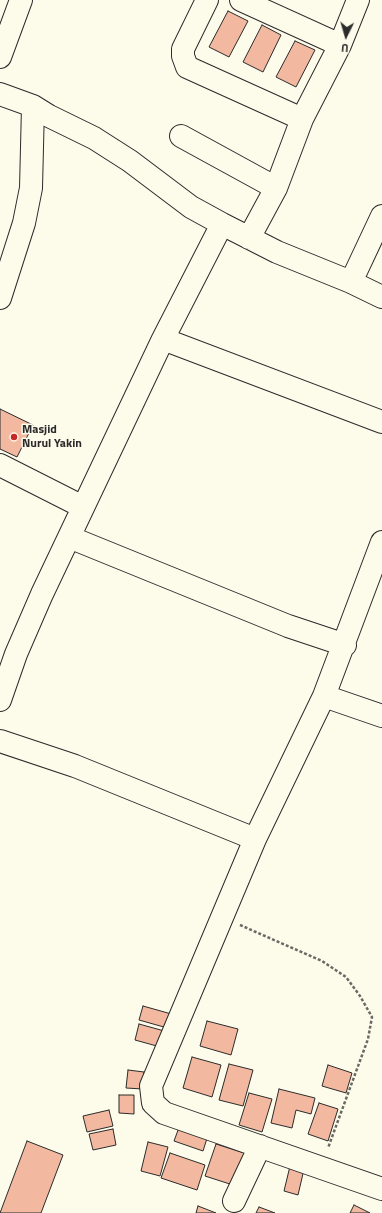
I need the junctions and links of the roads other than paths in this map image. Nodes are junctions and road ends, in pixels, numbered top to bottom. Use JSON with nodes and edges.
{"nodes":[{"id":1,"x":21,"y":0,"type":"edge"},
{"id":2,"x":207,"y":0,"type":"edge"},
{"id":3,"x":241,"y":0,"type":"edge"},
{"id":4,"x":358,"y":0,"type":"edge"},
{"id":5,"x":340,"y":44,"type":"junction"},
{"id":6,"x":0,"y":57,"type":"edge"},
{"id":7,"x":0,"y":94,"type":"edge"},
{"id":8,"x":33,"y":106,"type":"junction"},
{"id":9,"x":302,"y":119,"type":"junction"},
{"id":10,"x":181,"y":136,"type":"dead end"},
{"id":11,"x":276,"y":188,"type":"junction"},
{"id":12,"x":382,"y":216,"type":"edge"},
{"id":13,"x":222,"y":224,"type":"junction"},
{"id":14,"x":249,"y":238,"type":"junction"},
{"id":15,"x":351,"y":282,"type":"junction"},
{"id":16,"x":382,"y":297,"type":"edge"},
{"id":17,"x":0,"y":298,"type":"edge"},
{"id":18,"x":163,"y":339,"type":"junction"},
{"id":19,"x":382,"y":422,"type":"edge"},
{"id":20,"x":0,"y":465,"type":"edge"},
{"id":21,"x":84,"y":507,"type":"junction"},
{"id":22,"x":69,"y":537,"type":"junction"},
{"id":23,"x":382,"y":542,"type":"edge"},
{"id":24,"x":345,"y":645,"type":"junction"},
{"id":25,"x":8,"y":651,"type":"edge"},
{"id":26,"x":324,"y":696,"type":"junction"},
{"id":27,"x":0,"y":700,"type":"edge"},
{"id":28,"x":382,"y":716,"type":"edge"},
{"id":29,"x":0,"y":742,"type":"edge"},
{"id":30,"x":255,"y":839,"type":"junction"},
{"id":31,"x":260,"y":1146,"type":"junction"},
{"id":32,"x":382,"y":1189,"type":"edge"},
{"id":33,"x":234,"y":1201,"type":"dead end"}],
"edges":[{"from":1,"to":6,"type":"street"},
{"from":2,"to":9,"type":"street"},
{"from":3,"to":5,"type":"street"},
{"from":4,"to":5,"type":"street"},
{"from":5,"to":9,"type":"street"},
{"from":7,"to":8,"type":"street"},
{"from":8,"to":13,"type":"street"},
{"from":8,"to":17,"type":"street"},
{"from":9,"to":11,"type":"street"},
{"from":10,"to":11,"type":"street"},
{"from":11,"to":14,"type":"street"},
{"from":12,"to":15,"type":"street"},
{"from":13,"to":14,"type":"street"},
{"from":13,"to":18,"type":"street"},
{"from":14,"to":15,"type":"street"},
{"from":15,"to":16,"type":"street"},
{"from":18,"to":19,"type":"street"},
{"from":18,"to":21,"type":"street"},
{"from":20,"to":21,"type":"street"},
{"from":21,"to":22,"type":"street"},
{"from":22,"to":24,"type":"street"},
{"from":22,"to":25,"type":"street"},
{"from":23,"to":24,"type":"street"},
{"from":24,"to":26,"type":"street"},
{"from":25,"to":27,"type":"street"},
{"from":26,"to":28,"type":"street"},
{"from":26,"to":30,"type":"street"},
{"from":29,"to":30,"type":"street"},
{"from":30,"to":31,"type":"street"},
{"from":31,"to":32,"type":"street"},
{"from":31,"to":33,"type":"street"}]}
